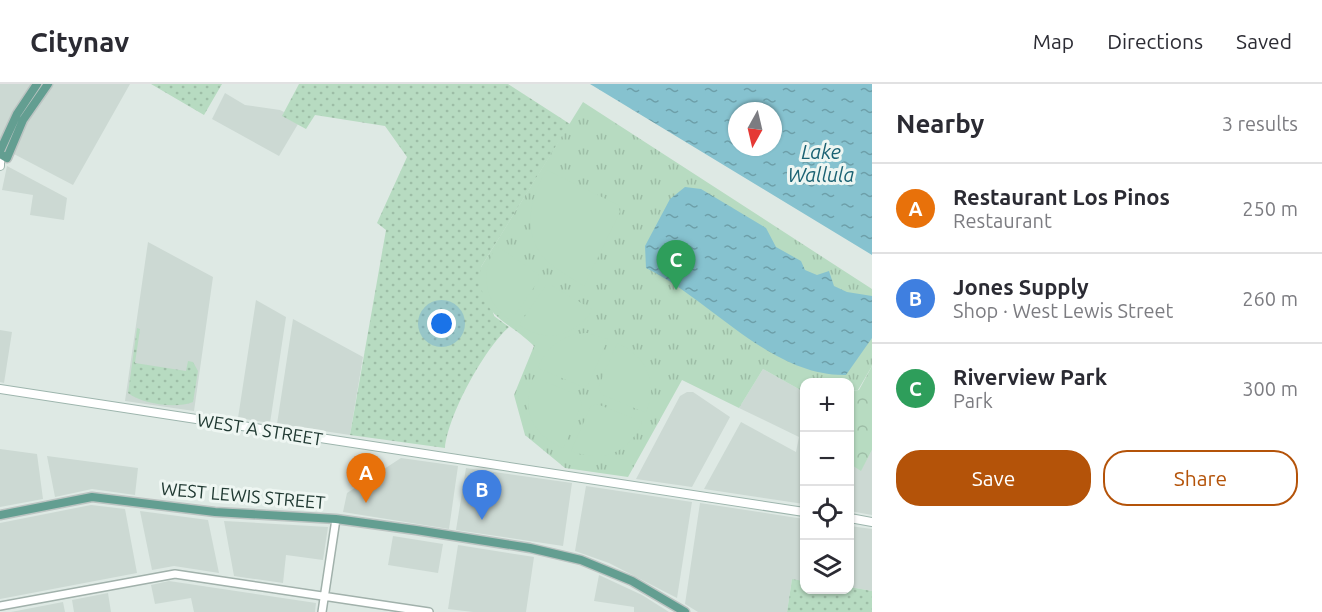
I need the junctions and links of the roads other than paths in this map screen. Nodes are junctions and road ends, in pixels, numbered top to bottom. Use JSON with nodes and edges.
{"nodes":[{"id":1,"x":38,"y":84,"type":"edge"},
{"id":2,"x":48,"y":84,"type":"edge"},
{"id":3,"x":1,"y":159,"type":"edge"},
{"id":4,"x":0,"y":389,"type":"edge"},
{"id":5,"x":800,"y":511,"type":"edge"},
{"id":6,"x":0,"y":515,"type":"edge"},
{"id":7,"x":336,"y":519,"type":"junction"},
{"id":8,"x":854,"y":519,"type":"edge"},
{"id":9,"x":872,"y":522,"type":"edge"},
{"id":10,"x":324,"y":596,"type":"junction"},
{"id":11,"x":0,"y":606,"type":"edge"},
{"id":12,"x":681,"y":611,"type":"edge"},
{"id":13,"x":321,"y":612,"type":"edge"},
{"id":14,"x":429,"y":612,"type":"edge"}],
"edges":[{"from":1,"to":3,"type":"main road"},
{"from":2,"to":3,"type":"main road"},
{"from":4,"to":5,"type":"main road","name":"WEST A STREET"},
{"from":6,"to":7,"type":"main road","name":"WEST LEWIS STREET"},
{"from":7,"to":10,"type":"street"},
{"from":7,"to":12,"type":"main road","name":"WEST LEWIS STREET"},
{"from":8,"to":9,"type":"main road"},
{"from":10,"to":11,"type":"street"},
{"from":10,"to":13,"type":"street"},
{"from":10,"to":14,"type":"street"}]}
